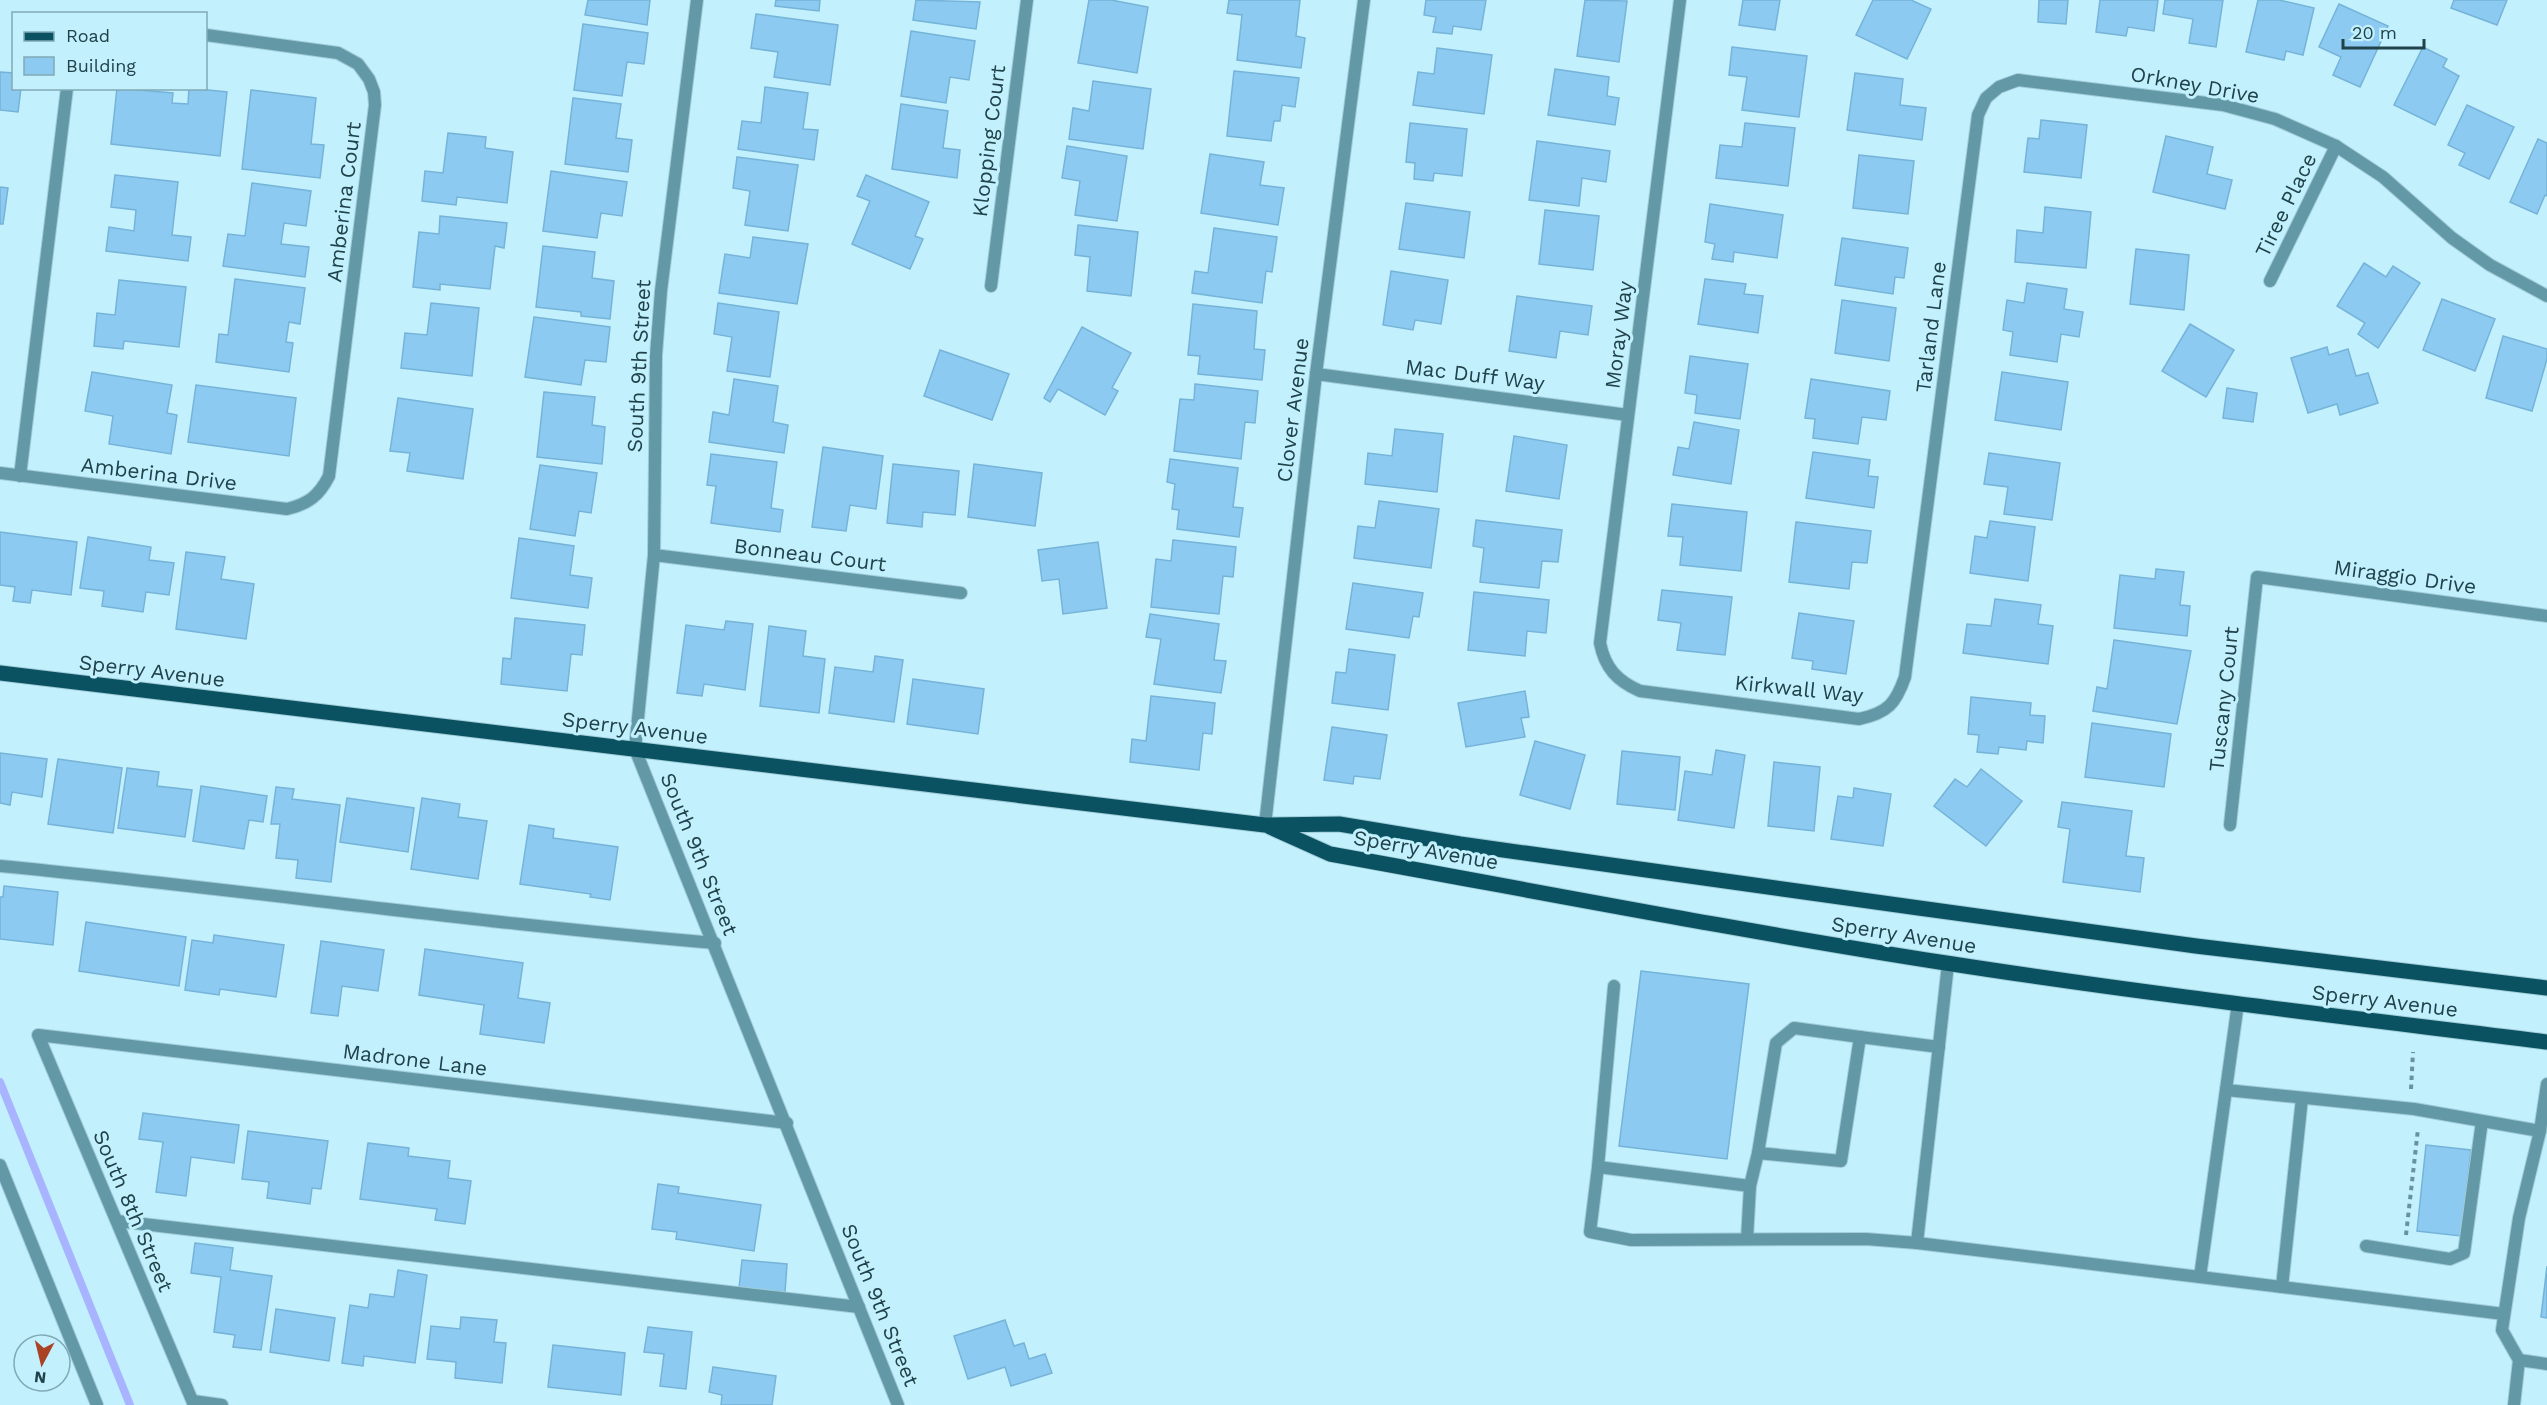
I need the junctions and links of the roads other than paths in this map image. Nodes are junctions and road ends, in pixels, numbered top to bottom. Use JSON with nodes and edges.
{"nodes":[{"id":1,"x":697,"y":0,"type":"edge"},
{"id":2,"x":1027,"y":0,"type":"edge"},
{"id":3,"x":1364,"y":0,"type":"edge"},
{"id":4,"x":1680,"y":0,"type":"edge"},
{"id":5,"x":207,"y":35,"type":"edge"},
{"id":6,"x":1999,"y":87,"type":"joint"},
{"id":7,"x":67,"y":90,"type":"edge"},
{"id":8,"x":2336,"y":146,"type":"junction"},
{"id":9,"x":2270,"y":281,"type":"dead end"},
{"id":10,"x":991,"y":286,"type":"dead end"},
{"id":11,"x":2547,"y":296,"type":"edge"},
{"id":12,"x":1316,"y":374,"type":"junction"},
{"id":13,"x":1628,"y":415,"type":"junction"},
{"id":14,"x":0,"y":473,"type":"edge"},
{"id":15,"x":20,"y":476,"type":"junction"},
{"id":16,"x":312,"y":500,"type":"joint"},
{"id":17,"x":654,"y":555,"type":"junction"},
{"id":18,"x":2257,"y":577,"type":"joint"},
{"id":19,"x":1918,"y":579,"type":"joint"},
{"id":20,"x":961,"y":593,"type":"dead end"},
{"id":21,"x":2547,"y":616,"type":"edge"},
{"id":22,"x":1611,"y":672,"type":"joint"},
{"id":23,"x":0,"y":673,"type":"edge"},
{"id":24,"x":635,"y":748,"type":"junction"},
{"id":25,"x":1265,"y":825,"type":"junction"},
{"id":26,"x":2230,"y":825,"type":"dead end"},
{"id":27,"x":0,"y":866,"type":"edge"},
{"id":28,"x":715,"y":943,"type":"junction"},
{"id":29,"x":1948,"y":964,"type":"junction"},
{"id":30,"x":1614,"y":986,"type":"dead end"},
{"id":31,"x":2547,"y":988,"type":"edge"},
{"id":32,"x":2238,"y":1004,"type":"junction"},
{"id":33,"x":38,"y":1035,"type":"joint"},
{"id":34,"x":1860,"y":1037,"type":"junction"},
{"id":35,"x":2547,"y":1042,"type":"edge"},
{"id":36,"x":1939,"y":1047,"type":"junction"},
{"id":37,"x":2547,"y":1084,"type":"edge"},
{"id":38,"x":2226,"y":1090,"type":"junction"},
{"id":39,"x":2302,"y":1098,"type":"junction"},
{"id":40,"x":2482,"y":1121,"type":"junction"},
{"id":41,"x":787,"y":1123,"type":"junction"},
{"id":42,"x":2540,"y":1131,"type":"junction"},
{"id":43,"x":1758,"y":1153,"type":"junction"},
{"id":44,"x":0,"y":1165,"type":"edge"},
{"id":45,"x":1598,"y":1167,"type":"junction"},
{"id":46,"x":1750,"y":1186,"type":"junction"},
{"id":47,"x":117,"y":1221,"type":"junction"},
{"id":48,"x":1747,"y":1239,"type":"junction"},
{"id":49,"x":1917,"y":1243,"type":"junction"},
{"id":50,"x":2366,"y":1246,"type":"dead end"},
{"id":51,"x":2200,"y":1277,"type":"junction"},
{"id":52,"x":2282,"y":1287,"type":"junction"},
{"id":53,"x":860,"y":1307,"type":"junction"},
{"id":54,"x":2504,"y":1314,"type":"junction"},
{"id":55,"x":2519,"y":1360,"type":"junction"},
{"id":56,"x":2547,"y":1364,"type":"edge"},
{"id":57,"x":194,"y":1403,"type":"edge"},
{"id":58,"x":97,"y":1405,"type":"edge"},
{"id":59,"x":222,"y":1405,"type":"edge"},
{"id":60,"x":898,"y":1405,"type":"edge"},
{"id":61,"x":2514,"y":1405,"type":"edge"}],
"edges":[{"from":1,"to":17,"type":"street","name":"South 9th Street"},
{"from":2,"to":10,"type":"street","name":"Klopping Court"},
{"from":3,"to":12,"type":"street","name":"Clover Avenue"},
{"from":4,"to":13,"type":"street","name":"Moray Way"},
{"from":5,"to":16,"type":"street","name":"Amberina Court"},
{"from":6,"to":8,"type":"street","name":"Orkney Drive"},
{"from":6,"to":19,"type":"street","name":"Tarland Lane"},
{"from":7,"to":15,"type":"street"},
{"from":8,"to":9,"type":"street","name":"Tiree Place"},
{"from":8,"to":11,"type":"street","name":"Orkney Drive"},
{"from":12,"to":13,"type":"street","name":"Mac Duff Way"},
{"from":12,"to":25,"type":"street","name":"Clover Avenue"},
{"from":13,"to":22,"type":"street","name":"Moray Way"},
{"from":14,"to":15,"type":"street","name":"Amberina Drive"},
{"from":15,"to":16,"type":"street","name":"Amberina Drive"},
{"from":17,"to":20,"type":"street","name":"Bonneau Court"},
{"from":17,"to":24,"type":"street","name":"South 9th Street"},
{"from":18,"to":21,"type":"street","name":"Miraggio Drive"},
{"from":18,"to":26,"type":"street","name":"Tuscany Court"},
{"from":19,"to":22,"type":"street","name":"Kirkwall Way"},
{"from":23,"to":24,"type":"main road","name":"Sperry Avenue"},
{"from":24,"to":25,"type":"main road","name":"Sperry Avenue"},
{"from":24,"to":28,"type":"street","name":"South 9th Street"},
{"from":25,"to":29,"type":"main road","name":"Sperry Avenue"},
{"from":25,"to":31,"type":"main road","name":"Sperry Avenue"},
{"from":27,"to":28,"type":"street"},
{"from":28,"to":41,"type":"street","name":"South 9th Street"},
{"from":29,"to":32,"type":"main road","name":"Sperry Avenue"},
{"from":29,"to":36,"type":"street"},
{"from":30,"to":45,"type":"street"},
{"from":32,"to":35,"type":"main road","name":"Sperry Avenue"},
{"from":32,"to":38,"type":"street"},
{"from":33,"to":41,"type":"street","name":"Madrone Lane"},
{"from":33,"to":47,"type":"street","name":"South 8th Street"},
{"from":34,"to":36,"type":"street"},
{"from":34,"to":43,"type":"street"},
{"from":34,"to":43,"type":"street"},
{"from":36,"to":49,"type":"street"},
{"from":37,"to":42,"type":"street"},
{"from":38,"to":39,"type":"street"},
{"from":38,"to":51,"type":"street"},
{"from":39,"to":40,"type":"street"},
{"from":39,"to":52,"type":"street"},
{"from":40,"to":42,"type":"street"},
{"from":40,"to":50,"type":"street"},
{"from":41,"to":53,"type":"street","name":"South 9th Street"},
{"from":42,"to":54,"type":"street"},
{"from":43,"to":46,"type":"street"},
{"from":44,"to":58,"type":"street"},
{"from":45,"to":46,"type":"street"},
{"from":45,"to":48,"type":"street"},
{"from":46,"to":48,"type":"street"},
{"from":47,"to":53,"type":"street"},
{"from":47,"to":57,"type":"street","name":"South 8th Street"},
{"from":48,"to":49,"type":"street"},
{"from":49,"to":51,"type":"street"},
{"from":51,"to":52,"type":"street"},
{"from":52,"to":54,"type":"street"},
{"from":53,"to":60,"type":"street","name":"South 9th Street"},
{"from":54,"to":55,"type":"street"},
{"from":55,"to":56,"type":"street"},
{"from":55,"to":61,"type":"street"},
{"from":57,"to":59,"type":"street"}]}
